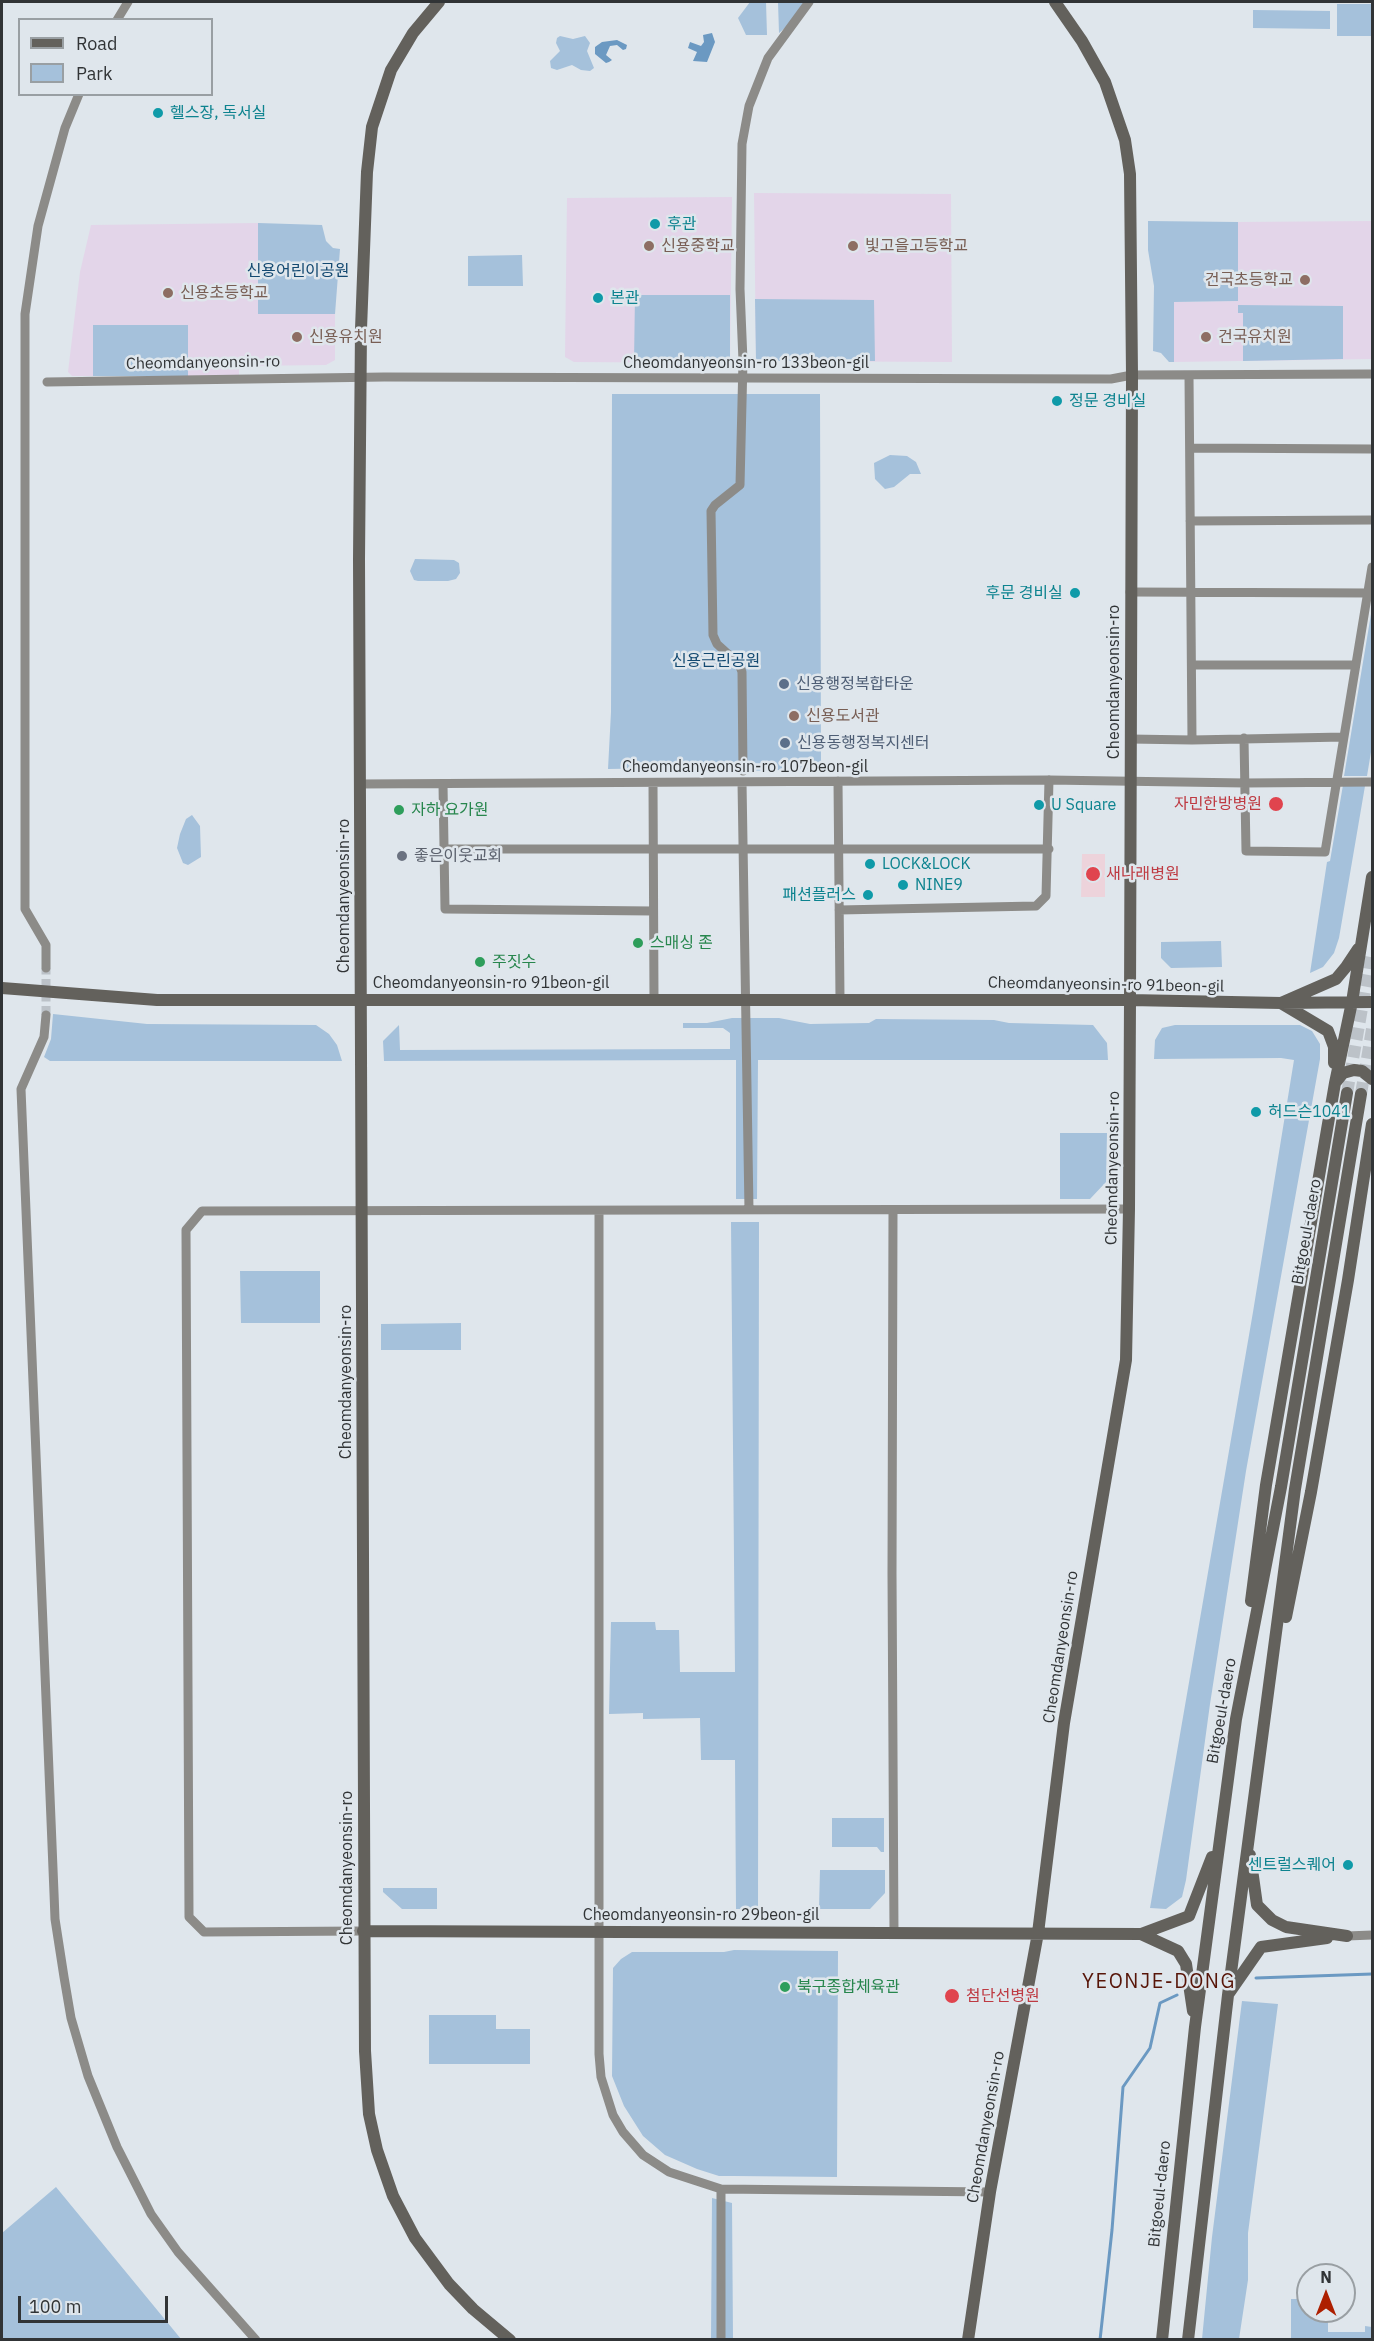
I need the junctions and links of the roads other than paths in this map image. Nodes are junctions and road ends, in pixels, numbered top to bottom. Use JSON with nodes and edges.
{"nodes":[{"id":1,"x":128,"y":2,"type":"edge"},
{"id":2,"x":440,"y":2,"type":"edge"},
{"id":3,"x":809,"y":2,"type":"edge"},
{"id":4,"x":1055,"y":2,"type":"edge"},
{"id":5,"x":118,"y":18,"type":"edge"},
{"id":6,"x":78,"y":96,"type":"edge"},
{"id":7,"x":1372,"y":374,"type":"edge"},
{"id":8,"x":1132,"y":375,"type":"junction"},
{"id":9,"x":1189,"y":376,"type":"junction"},
{"id":10,"x":360,"y":378,"type":"junction"},
{"id":11,"x":742,"y":378,"type":"junction"},
{"id":12,"x":47,"y":382,"type":"dead end"},
{"id":13,"x":1190,"y":448,"type":"junction"},
{"id":14,"x":1372,"y":449,"type":"edge"},
{"id":15,"x":1372,"y":520,"type":"edge"},
{"id":16,"x":1190,"y":521,"type":"junction"},
{"id":17,"x":1372,"y":567,"type":"edge"},
{"id":18,"x":1130,"y":592,"type":"junction"},
{"id":19,"x":1368,"y":593,"type":"junction"},
{"id":20,"x":1191,"y":594,"type":"junction"},
{"id":21,"x":1192,"y":665,"type":"junction"},
{"id":22,"x":1355,"y":665,"type":"junction"},
{"id":23,"x":1344,"y":737,"type":"junction"},
{"id":24,"x":1244,"y":738,"type":"junction"},
{"id":25,"x":1130,"y":740,"type":"junction"},
{"id":26,"x":1192,"y":740,"type":"junction"},
{"id":27,"x":743,"y":771,"type":"dead end"},
{"id":28,"x":1048,"y":780,"type":"junction"},
{"id":29,"x":1130,"y":781,"type":"junction"},
{"id":30,"x":1336,"y":781,"type":"junction"},
{"id":31,"x":741,"y":782,"type":"junction"},
{"id":32,"x":838,"y":782,"type":"junction"},
{"id":33,"x":1372,"y":782,"type":"edge"},
{"id":34,"x":653,"y":783,"type":"junction"},
{"id":35,"x":1245,"y":783,"type":"junction"},
{"id":36,"x":360,"y":784,"type":"junction"},
{"id":37,"x":442,"y":784,"type":"junction"},
{"id":38,"x":654,"y":848,"type":"junction"},
{"id":39,"x":742,"y":848,"type":"junction"},
{"id":40,"x":444,"y":849,"type":"junction"},
{"id":41,"x":838,"y":849,"type":"junction"},
{"id":42,"x":1048,"y":849,"type":"junction"},
{"id":43,"x":1372,"y":877,"type":"edge"},
{"id":44,"x":839,"y":910,"type":"junction"},
{"id":45,"x":653,"y":911,"type":"junction"},
{"id":46,"x":1367,"y":940,"type":"edge"},
{"id":47,"x":46,"y":968,"type":"tunnel mouth"},
{"id":48,"x":2,"y":988,"type":"edge"},
{"id":49,"x":654,"y":999,"type":"junction"},
{"id":50,"x":840,"y":999,"type":"junction"},
{"id":51,"x":360,"y":1000,"type":"junction"},
{"id":52,"x":1130,"y":1000,"type":"junction"},
{"id":53,"x":1352,"y":1002,"type":"junction"},
{"id":54,"x":1372,"y":1002,"type":"edge"},
{"id":55,"x":1281,"y":1004,"type":"junction"},
{"id":56,"x":46,"y":1015,"type":"tunnel mouth"},
{"id":57,"x":1372,"y":1079,"type":"edge"},
{"id":58,"x":1335,"y":1083,"type":"junction"},
{"id":59,"x":1347,"y":1092,"type":"tunnel mouth"},
{"id":60,"x":1361,"y":1094,"type":"tunnel mouth"},
{"id":61,"x":1372,"y":1125,"type":"edge"},
{"id":62,"x":1130,"y":1209,"type":"junction"},
{"id":63,"x":748,"y":1210,"type":"junction"},
{"id":64,"x":893,"y":1210,"type":"junction"},
{"id":65,"x":362,"y":1212,"type":"junction"},
{"id":66,"x":599,"y":1212,"type":"junction"},
{"id":67,"x":1236,"y":1719,"type":"junction"},
{"id":68,"x":1264,"y":1724,"type":"junction"},
{"id":69,"x":1220,"y":1835,"type":"junction"},
{"id":70,"x":1248,"y":1837,"type":"junction"},
{"id":71,"x":363,"y":1931,"type":"junction"},
{"id":72,"x":599,"y":1932,"type":"junction"},
{"id":73,"x":894,"y":1933,"type":"junction"},
{"id":74,"x":1038,"y":1933,"type":"junction"},
{"id":75,"x":1141,"y":1934,"type":"junction"},
{"id":76,"x":1372,"y":1935,"type":"edge"},
{"id":77,"x":1347,"y":1936,"type":"junction"},
{"id":78,"x":1228,"y":1995,"type":"junction"},
{"id":79,"x":1195,"y":2027,"type":"junction"},
{"id":80,"x":721,"y":2189,"type":"junction"},
{"id":81,"x":990,"y":2192,"type":"junction"},
{"id":82,"x":256,"y":2340,"type":"edge"},
{"id":83,"x":510,"y":2340,"type":"edge"},
{"id":84,"x":721,"y":2340,"type":"edge"},
{"id":85,"x":968,"y":2340,"type":"edge"},
{"id":86,"x":1161,"y":2340,"type":"edge"},
{"id":87,"x":1188,"y":2340,"type":"edge"}],
"edges":[{"from":1,"to":5,"type":"street"},
{"from":2,"to":10,"type":"street","name":"Cheomdanyeonsin-ro"},
{"from":3,"to":11,"type":"street"},
{"from":4,"to":8,"type":"street","name":"Cheomdanyeonsin-ro"},
{"from":6,"to":47,"type":"street"},
{"from":7,"to":9,"type":"street","name":"Cheomdanyeonsin-ro 133beon-gil"},
{"from":8,"to":9,"type":"street","name":"Cheomdanyeonsin-ro 133beon-gil"},
{"from":8,"to":11,"type":"street","name":"Cheomdanyeonsin-ro 133beon-gil"},
{"from":8,"to":18,"type":"street","name":"Cheomdanyeonsin-ro"},
{"from":9,"to":13,"type":"street"},
{"from":10,"to":11,"type":"street","name":"Cheomdanyeonsin-ro 133beon-gil"},
{"from":10,"to":12,"type":"street","name":"Cheomdanyeonsin-ro"},
{"from":10,"to":36,"type":"street","name":"Cheomdanyeonsin-ro"},
{"from":11,"to":27,"type":"street"},
{"from":13,"to":14,"type":"street"},
{"from":13,"to":16,"type":"street"},
{"from":15,"to":16,"type":"street"},
{"from":16,"to":20,"type":"street"},
{"from":17,"to":19,"type":"street"},
{"from":18,"to":20,"type":"street"},
{"from":18,"to":25,"type":"street","name":"Cheomdanyeonsin-ro"},
{"from":19,"to":20,"type":"street"},
{"from":19,"to":22,"type":"street"},
{"from":20,"to":21,"type":"street"},
{"from":21,"to":22,"type":"street"},
{"from":21,"to":26,"type":"street"},
{"from":22,"to":23,"type":"street"},
{"from":23,"to":24,"type":"street"},
{"from":23,"to":30,"type":"street"},
{"from":24,"to":26,"type":"street"},
{"from":24,"to":35,"type":"street"},
{"from":25,"to":26,"type":"street"},
{"from":25,"to":29,"type":"street","name":"Cheomdanyeonsin-ro"},
{"from":28,"to":29,"type":"street","name":"Cheomdanyeonsin-ro 107beon-gil"},
{"from":28,"to":32,"type":"street","name":"Cheomdanyeonsin-ro 107beon-gil"},
{"from":28,"to":42,"type":"street"},
{"from":29,"to":35,"type":"street","name":"Cheomdanyeonsin-ro 107beon-gil"},
{"from":29,"to":52,"type":"street","name":"Cheomdanyeonsin-ro"},
{"from":30,"to":33,"type":"street","name":"Cheomdanyeonsin-ro 107beon-gil"},
{"from":30,"to":35,"type":"street","name":"Cheomdanyeonsin-ro 107beon-gil"},
{"from":30,"to":35,"type":"street"},
{"from":31,"to":32,"type":"street","name":"Cheomdanyeonsin-ro 107beon-gil"},
{"from":31,"to":34,"type":"street","name":"Cheomdanyeonsin-ro 107beon-gil"},
{"from":31,"to":39,"type":"street"},
{"from":32,"to":41,"type":"street"},
{"from":34,"to":37,"type":"street","name":"Cheomdanyeonsin-ro 107beon-gil"},
{"from":34,"to":38,"type":"street"},
{"from":36,"to":37,"type":"street","name":"Cheomdanyeonsin-ro 107beon-gil"},
{"from":36,"to":51,"type":"street","name":"Cheomdanyeonsin-ro"},
{"from":37,"to":40,"type":"street"},
{"from":38,"to":39,"type":"street"},
{"from":38,"to":40,"type":"street"},
{"from":38,"to":45,"type":"street"},
{"from":39,"to":41,"type":"street"},
{"from":39,"to":63,"type":"street"},
{"from":40,"to":45,"type":"street"},
{"from":41,"to":42,"type":"street"},
{"from":41,"to":44,"type":"street"},
{"from":42,"to":44,"type":"street"},
{"from":43,"to":46,"type":"street"},
{"from":44,"to":50,"type":"street"},
{"from":45,"to":49,"type":"street"},
{"from":46,"to":53,"type":"street"},
{"from":46,"to":55,"type":"street"},
{"from":48,"to":51,"type":"street","name":"Cheomdanyeonsin-ro 91beon-gil"},
{"from":49,"to":50,"type":"street","name":"Cheomdanyeonsin-ro 91beon-gil"},
{"from":49,"to":51,"type":"street","name":"Cheomdanyeonsin-ro 91beon-gil"},
{"from":50,"to":52,"type":"street","name":"Cheomdanyeonsin-ro 91beon-gil"},
{"from":51,"to":65,"type":"street","name":"Cheomdanyeonsin-ro"},
{"from":52,"to":55,"type":"street","name":"Cheomdanyeonsin-ro 91beon-gil"},
{"from":52,"to":62,"type":"street","name":"Cheomdanyeonsin-ro"},
{"from":53,"to":54,"type":"street","name":"Cheomdanyeonsin-ro 91beon-gil"},
{"from":53,"to":55,"type":"street","name":"Cheomdanyeonsin-ro 91beon-gil"},
{"from":53,"to":58,"type":"street"},
{"from":55,"to":58,"type":"street"},
{"from":56,"to":82,"type":"street"},
{"from":57,"to":58,"type":"street"},
{"from":58,"to":67,"type":"street"},
{"from":59,"to":67,"type":"street","name":"Bitgoeul-daero"},
{"from":60,"to":68,"type":"street","name":"Bitgoeul-daero"},
{"from":61,"to":68,"type":"street"},
{"from":62,"to":64,"type":"street"},
{"from":62,"to":74,"type":"street","name":"Cheomdanyeonsin-ro"},
{"from":63,"to":64,"type":"street"},
{"from":63,"to":66,"type":"street"},
{"from":64,"to":73,"type":"street"},
{"from":65,"to":66,"type":"street"},
{"from":65,"to":71,"type":"street","name":"Cheomdanyeonsin-ro"},
{"from":65,"to":71,"type":"street"},
{"from":66,"to":72,"type":"street"},
{"from":67,"to":69,"type":"street","name":"Bitgoeul-daero"},
{"from":68,"to":70,"type":"street","name":"Bitgoeul-daero"},
{"from":69,"to":75,"type":"street"},
{"from":69,"to":79,"type":"street","name":"Bitgoeul-daero"},
{"from":70,"to":77,"type":"street"},
{"from":70,"to":78,"type":"street","name":"Bitgoeul-daero"},
{"from":71,"to":72,"type":"street","name":"Cheomdanyeonsin-ro 29beon-gil"},
{"from":71,"to":83,"type":"street","name":"Cheomdanyeonsin-ro"},
{"from":72,"to":73,"type":"street","name":"Cheomdanyeonsin-ro 29beon-gil"},
{"from":72,"to":80,"type":"street"},
{"from":73,"to":74,"type":"street","name":"Cheomdanyeonsin-ro 29beon-gil"},
{"from":74,"to":75,"type":"street","name":"Cheomdanyeonsin-ro 29beon-gil"},
{"from":74,"to":81,"type":"street","name":"Cheomdanyeonsin-ro"},
{"from":75,"to":79,"type":"street"},
{"from":76,"to":77,"type":"street"},
{"from":77,"to":78,"type":"street"},
{"from":78,"to":87,"type":"street","name":"Bitgoeul-daero"},
{"from":79,"to":86,"type":"street","name":"Bitgoeul-daero"},
{"from":80,"to":81,"type":"street"},
{"from":80,"to":84,"type":"street"},
{"from":81,"to":85,"type":"street","name":"Cheomdanyeonsin-ro"}]}
